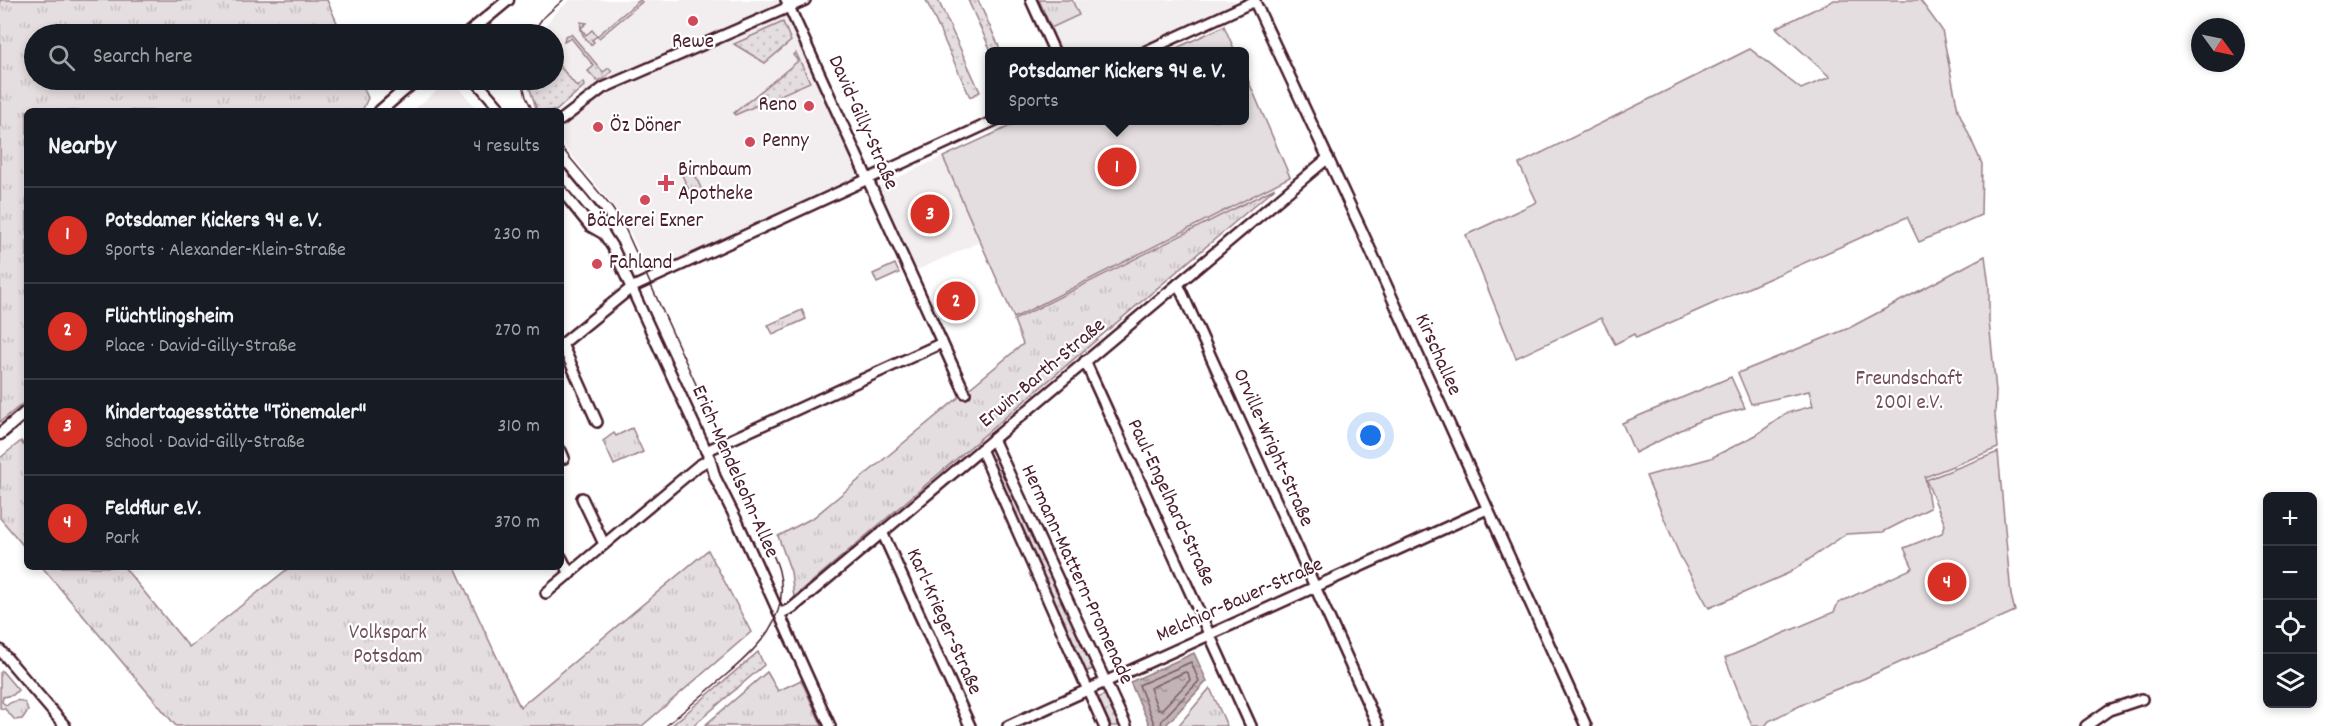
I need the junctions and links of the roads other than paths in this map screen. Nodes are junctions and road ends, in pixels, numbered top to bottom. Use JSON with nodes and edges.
{"nodes":[{"id":1,"x":508,"y":0,"type":"edge"},
{"id":2,"x":805,"y":0,"type":"edge"},
{"id":3,"x":1031,"y":0,"type":"edge"},
{"id":4,"x":1254,"y":1,"type":"edge"},
{"id":5,"x":787,"y":4,"type":"edge"},
{"id":6,"x":479,"y":24,"type":"edge"},
{"id":7,"x":1052,"y":47,"type":"edge"},
{"id":8,"x":1155,"y":47,"type":"edge"},
{"id":9,"x":404,"y":90,"type":"edge"},
{"id":10,"x":484,"y":90,"type":"edge"},
{"id":11,"x":383,"y":108,"type":"edge"},
{"id":12,"x":499,"y":108,"type":"edge"},
{"id":13,"x":564,"y":118,"type":"edge"},
{"id":14,"x":985,"y":125,"type":"edge"},
{"id":15,"x":1328,"y":158,"type":"junction"},
{"id":16,"x":564,"y":177,"type":"edge"},
{"id":17,"x":867,"y":180,"type":"junction"},
{"id":18,"x":564,"y":194,"type":"edge"},
{"id":19,"x":604,"y":234,"type":"junction"},
{"id":20,"x":1178,"y":284,"type":"junction"},
{"id":21,"x":631,"y":288,"type":"junction"},
{"id":22,"x":564,"y":343,"type":"edge"},
{"id":23,"x":942,"y":343,"type":"junction"},
{"id":24,"x":564,"y":349,"type":"edge"},
{"id":25,"x":1085,"y":361,"type":"junction"},
{"id":26,"x":965,"y":393,"type":"dead end"},
{"id":27,"x":24,"y":414,"type":"edge"},
{"id":28,"x":597,"y":422,"type":"dead end"},
{"id":29,"x":0,"y":434,"type":"edge"},
{"id":30,"x":993,"y":439,"type":"junction"},
{"id":31,"x":981,"y":450,"type":"junction"},
{"id":32,"x":708,"y":455,"type":"junction"},
{"id":33,"x":582,"y":498,"type":"dead end"},
{"id":34,"x":1487,"y":509,"type":"junction"},
{"id":35,"x":882,"y":532,"type":"junction"},
{"id":36,"x":604,"y":544,"type":"junction"},
{"id":37,"x":564,"y":562,"type":"edge"},
{"id":38,"x":570,"y":573,"type":"junction"},
{"id":39,"x":1314,"y":587,"type":"junction"},
{"id":40,"x":546,"y":593,"type":"dead end"},
{"id":41,"x":779,"y":614,"type":"junction"},
{"id":42,"x":1210,"y":635,"type":"junction"},
{"id":43,"x":1,"y":652,"type":"edge"},
{"id":44,"x":1106,"y":681,"type":"junction"},
{"id":45,"x":1087,"y":690,"type":"junction"},
{"id":46,"x":2142,"y":699,"type":"dead end"},
{"id":47,"x":64,"y":726,"type":"edge"},
{"id":48,"x":830,"y":726,"type":"edge"},
{"id":49,"x":970,"y":726,"type":"edge"},
{"id":50,"x":1008,"y":726,"type":"edge"},
{"id":51,"x":1104,"y":726,"type":"edge"},
{"id":52,"x":1126,"y":726,"type":"edge"},
{"id":53,"x":1251,"y":726,"type":"edge"},
{"id":54,"x":1378,"y":726,"type":"edge"},
{"id":55,"x":1586,"y":726,"type":"edge"},
{"id":56,"x":2086,"y":726,"type":"edge"}],
"edges":[{"from":1,"to":6,"type":"street"},
{"from":2,"to":5,"type":"street"},
{"from":3,"to":7,"type":"street"},
{"from":4,"to":8,"type":"street"},
{"from":4,"to":15,"type":"street","name":"Kirschallee"},
{"from":5,"to":13,"type":"street"},
{"from":5,"to":17,"type":"street","name":"David-Gilly-Straße"},
{"from":9,"to":11,"type":"street"},
{"from":10,"to":12,"type":"street"},
{"from":14,"to":17,"type":"street"},
{"from":15,"to":20,"type":"street","name":"Erwin-Barth-Straße"},
{"from":15,"to":34,"type":"street","name":"Kirschallee"},
{"from":16,"to":19,"type":"street","name":"Erich-Mendelsohn-Allee"},
{"from":17,"to":21,"type":"street"},
{"from":17,"to":23,"type":"street","name":"David-Gilly-Straße"},
{"from":18,"to":19,"type":"street","name":"Erich-Mendelsohn-Allee"},
{"from":19,"to":21,"type":"street","name":"Erich-Mendelsohn-Allee"},
{"from":20,"to":25,"type":"street","name":"Erwin-Barth-Straße"},
{"from":20,"to":39,"type":"street","name":"Orville-Wright-Straße"},
{"from":21,"to":22,"type":"street"},
{"from":21,"to":32,"type":"street","name":"Erich-Mendelsohn-Allee"},
{"from":23,"to":26,"type":"street","name":"David-Gilly-Straße"},
{"from":23,"to":32,"type":"street"},
{"from":24,"to":28,"type":"street"},
{"from":25,"to":30,"type":"street","name":"Erwin-Barth-Straße"},
{"from":25,"to":42,"type":"street","name":"Paul-Engelhard-Straße"},
{"from":27,"to":29,"type":"street"},
{"from":30,"to":31,"type":"street","name":"Erwin-Barth-Straße"},
{"from":30,"to":44,"type":"street","name":"Hermann-Mattern-Promenade"},
{"from":31,"to":35,"type":"street","name":"Erwin-Barth-Straße"},
{"from":31,"to":45,"type":"street","name":"Hermann-Mattern-Promenade"},
{"from":32,"to":36,"type":"street"},
{"from":32,"to":41,"type":"street","name":"Erich-Mendelsohn-Allee"},
{"from":33,"to":36,"type":"street"},
{"from":34,"to":39,"type":"street","name":"Melchior-Bauer-Straße"},
{"from":34,"to":55,"type":"street","name":"Kirschallee"},
{"from":35,"to":41,"type":"street","name":"Erwin-Barth-Straße"},
{"from":35,"to":49,"type":"street","name":"Karl-Krieger-Straße"},
{"from":36,"to":38,"type":"street"},
{"from":37,"to":38,"type":"street"},
{"from":38,"to":40,"type":"street"},
{"from":39,"to":42,"type":"street","name":"Melchior-Bauer-Straße"},
{"from":39,"to":54,"type":"street","name":"Orville-Wright-Straße"},
{"from":41,"to":48,"type":"street","name":"Erich-Mendelsohn-Allee"},
{"from":42,"to":44,"type":"street","name":"Melchior-Bauer-Straße"},
{"from":42,"to":53,"type":"street","name":"Paul-Engelhard-Straße"},
{"from":43,"to":47,"type":"street"},
{"from":44,"to":45,"type":"street","name":"Melchior-Bauer-Straße"},
{"from":44,"to":52,"type":"street","name":"Hermann-Mattern-Promenade"},
{"from":45,"to":50,"type":"street","name":"Melchior-Bauer-Straße"},
{"from":45,"to":51,"type":"street","name":"Hermann-Mattern-Promenade"},
{"from":46,"to":56,"type":"street"}]}
